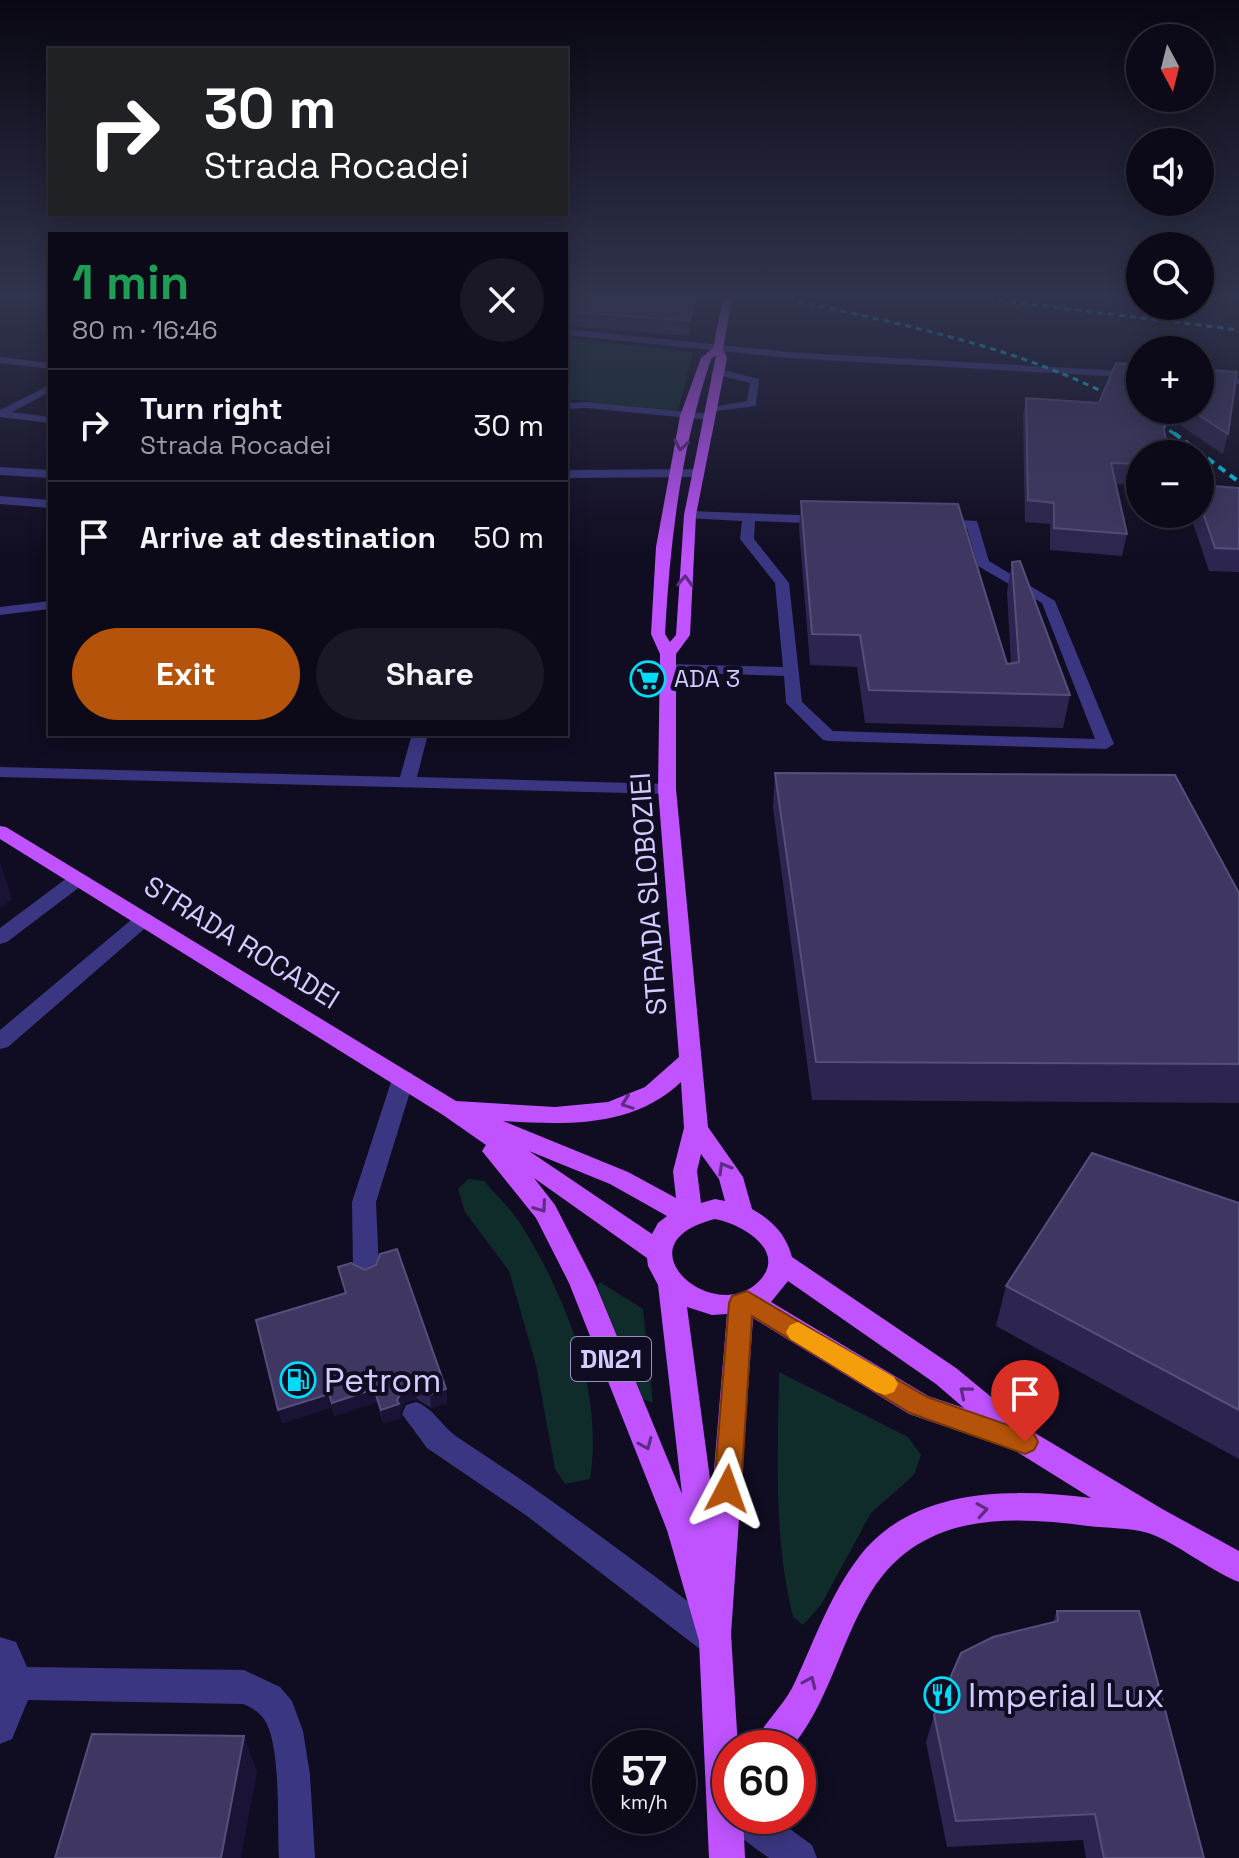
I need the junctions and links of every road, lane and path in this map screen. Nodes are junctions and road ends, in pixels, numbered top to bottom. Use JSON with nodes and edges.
{"nodes":[{"id":1,"x":696,"y":386,"type":"edge"},
{"id":2,"x":716,"y":386,"type":"edge"},
{"id":3,"x":754,"y":386,"type":"edge"},
{"id":4,"x":48,"y":389,"type":"edge"},
{"id":5,"x":568,"y":406,"type":"edge"},
{"id":6,"x":0,"y":414,"type":"edge"},
{"id":7,"x":710,"y":414,"type":"junction"},
{"id":8,"x":686,"y":416,"type":"junction"},
{"id":9,"x":48,"y":420,"type":"edge"},
{"id":10,"x":1,"y":472,"type":"edge"},
{"id":11,"x":676,"y":473,"type":"junction"},
{"id":12,"x":697,"y":473,"type":"junction"},
{"id":13,"x":48,"y":474,"type":"edge"},
{"id":14,"x":568,"y":474,"type":"edge"},
{"id":15,"x":0,"y":500,"type":"edge"},
{"id":16,"x":48,"y":504,"type":"edge"},
{"id":17,"x":690,"y":515,"type":"junction"},
{"id":18,"x":749,"y":517,"type":"junction"},
{"id":19,"x":845,"y":520,"type":"edge"},
{"id":20,"x":925,"y":523,"type":"edge"},
{"id":21,"x":48,"y":605,"type":"edge"},
{"id":22,"x":0,"y":611,"type":"edge"},
{"id":23,"x":668,"y":662,"type":"junction"},
{"id":24,"x":791,"y":672,"type":"junction"},
{"id":25,"x":419,"y":736,"type":"edge"},
{"id":26,"x":0,"y":772,"type":"edge"},
{"id":27,"x":408,"y":780,"type":"junction"},
{"id":28,"x":667,"y":789,"type":"junction"},
{"id":29,"x":0,"y":831,"type":"edge"},
{"id":30,"x":78,"y":879,"type":"junction"},
{"id":31,"x":144,"y":919,"type":"junction"},
{"id":32,"x":0,"y":938,"type":"edge"},
{"id":33,"x":0,"y":1042,"type":"edge"},
{"id":34,"x":690,"y":1060,"type":"junction"},
{"id":35,"x":403,"y":1079,"type":"junction"},
{"id":36,"x":451,"y":1109,"type":"junction"},
{"id":37,"x":696,"y":1128,"type":"junction"},
{"id":38,"x":741,"y":1213,"type":"junction"},
{"id":39,"x":688,"y":1214,"type":"junction"},
{"id":40,"x":657,"y":1251,"type":"junction"},
{"id":41,"x":780,"y":1262,"type":"junction"},
{"id":42,"x":366,"y":1270,"type":"edge"},
{"id":43,"x":671,"y":1286,"type":"junction"},
{"id":44,"x":744,"y":1302,"type":"junction"},
{"id":45,"x":416,"y":1414,"type":"dead end"},
{"id":46,"x":1025,"y":1442,"type":"junction"},
{"id":47,"x":1153,"y":1520,"type":"junction"},
{"id":48,"x":1239,"y":1567,"type":"edge"},
{"id":49,"x":716,"y":1642,"type":"junction"},
{"id":50,"x":0,"y":1653,"type":"edge"},
{"id":51,"x":18,"y":1683,"type":"junction"},
{"id":52,"x":0,"y":1727,"type":"edge"},
{"id":53,"x":725,"y":1730,"type":"edge"},
{"id":54,"x":783,"y":1730,"type":"edge"},
{"id":55,"x":729,"y":1834,"type":"edge"},
{"id":56,"x":768,"y":1834,"type":"edge"},
{"id":57,"x":297,"y":1858,"type":"edge"},
{"id":58,"x":727,"y":1858,"type":"edge"},
{"id":59,"x":799,"y":1858,"type":"edge"}],
"edges":[{"from":1,"to":8,"type":"main road","name":"STRADA SLOBOZIEI"},
{"from":2,"to":7,"type":"main road","name":"STRADA SLOBOZIEI"},
{"from":3,"to":7,"type":"street"},
{"from":4,"to":6,"type":"street"},
{"from":5,"to":8,"type":"street"},
{"from":6,"to":9,"type":"street"},
{"from":7,"to":8,"type":"street"},
{"from":7,"to":12,"type":"main road","name":"STRADA SLOBOZIEI"},
{"from":8,"to":11,"type":"main road","name":"STRADA SLOBOZIEI","one_way":true},
{"from":10,"to":13,"type":"street"},
{"from":11,"to":12,"type":"street"},
{"from":11,"to":14,"type":"street"},
{"from":11,"to":23,"type":"main road","name":"STRADA SLOBOZIEI"},
{"from":12,"to":17,"type":"main road","name":"STRADA SLOBOZIEI"},
{"from":15,"to":16,"type":"street"},
{"from":17,"to":18,"type":"street"},
{"from":23,"to":17,"type":"main road","name":"STRADA SLOBOZIEI","one_way":true},
{"from":18,"to":19,"type":"street"},
{"from":18,"to":24,"type":"street"},
{"from":20,"to":24,"type":"street"},
{"from":21,"to":22,"type":"street"},
{"from":23,"to":24,"type":"street"},
{"from":23,"to":28,"type":"main road","name":"STRADA SLOBOZIEI"},
{"from":25,"to":27,"type":"street"},
{"from":26,"to":27,"type":"street"},
{"from":27,"to":28,"type":"street"},
{"from":28,"to":34,"type":"main road","name":"STRADA SLOBOZIEI"},
{"from":29,"to":30,"type":"main road","name":"STRADA ROCADEI","number":"DN21"},
{"from":30,"to":31,"type":"main road","name":"STRADA ROCADEI","number":"DN21"},
{"from":30,"to":32,"type":"street"},
{"from":31,"to":33,"type":"street"},
{"from":31,"to":35,"type":"main road","name":"STRADA ROCADEI","number":"DN21"},
{"from":34,"to":36,"type":"main road","one_way":true},
{"from":34,"to":37,"type":"main road","name":"STRADA SLOBOZIEI"},
{"from":35,"to":36,"type":"main road","name":"STRADA ROCADEI","number":"DN21"},
{"from":35,"to":42,"type":"street"},
{"from":36,"to":39,"type":"main road","name":"STRADA ROCADEI"},
{"from":36,"to":40,"type":"main road","name":"STRADA ROCADEI"},
{"from":36,"to":49,"type":"main road","number":"DN21","one_way":true},
{"from":38,"to":37,"type":"main road","one_way":true},
{"from":37,"to":39,"type":"main road","name":"STRADA SLOBOZIEI"},
{"from":38,"to":39,"type":"main road"},
{"from":38,"to":41,"type":"main road"},
{"from":39,"to":40,"type":"main road"},
{"from":40,"to":43,"type":"main road"},
{"from":41,"to":44,"type":"main road"},
{"from":46,"to":41,"type":"main road","one_way":true},
{"from":43,"to":44,"type":"main road"},
{"from":43,"to":49,"type":"main road"},
{"from":44,"to":46,"type":"main road"},
{"from":44,"to":49,"type":"main road"},
{"from":45,"to":49,"type":"street"},
{"from":46,"to":47,"type":"main road"},
{"from":47,"to":48,"type":"main road"},
{"from":54,"to":47,"type":"main road","one_way":true},
{"from":49,"to":53,"type":"main road","number":"DN21"},
{"from":50,"to":51,"type":"street"},
{"from":51,"to":52,"type":"street"},
{"from":51,"to":57,"type":"street"},
{"from":55,"to":58,"type":"main road","number":"DN21"},
{"from":56,"to":59,"type":"street"}]}
